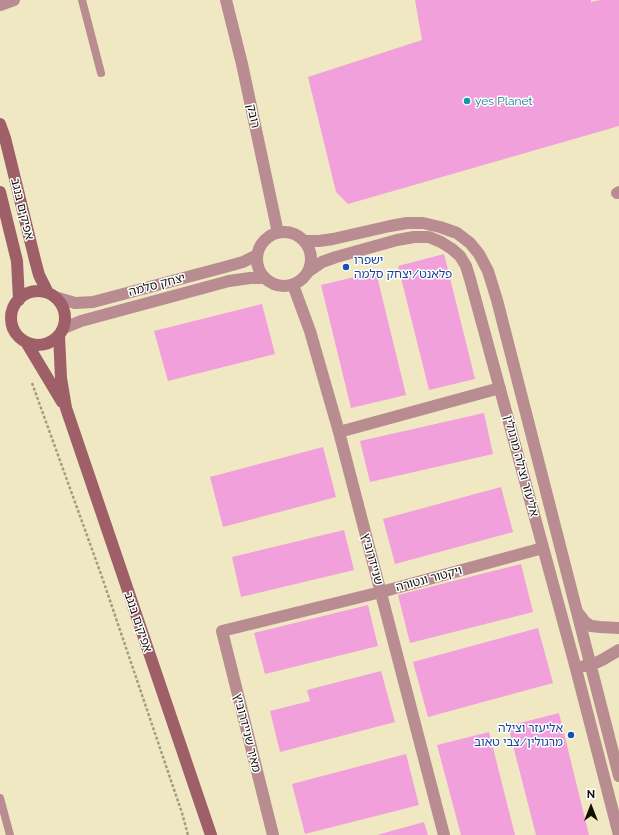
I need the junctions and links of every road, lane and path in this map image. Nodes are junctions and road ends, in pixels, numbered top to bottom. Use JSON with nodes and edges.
{"nodes":[{"id":1,"x":14,"y":0,"type":"edge"},
{"id":2,"x":82,"y":0,"type":"edge"},
{"id":3,"x":226,"y":0,"type":"edge"},
{"id":4,"x":0,"y":5,"type":"edge"},
{"id":5,"x":102,"y":72,"type":"dead end"},
{"id":6,"x":0,"y":124,"type":"edge"},
{"id":7,"x":0,"y":192,"type":"edge"},
{"id":8,"x":278,"y":233,"type":"junction"},
{"id":9,"x":304,"y":241,"type":"junction"},
{"id":10,"x":257,"y":255,"type":"junction"},
{"id":11,"x":309,"y":271,"type":"junction"},
{"id":12,"x":265,"y":278,"type":"junction"},
{"id":13,"x":293,"y":285,"type":"junction"},
{"id":14,"x":51,"y":295,"type":"junction"},
{"id":15,"x":19,"y":300,"type":"junction"},
{"id":16,"x":61,"y":332,"type":"junction"},
{"id":17,"x":26,"y":342,"type":"junction"},
{"id":18,"x":32,"y":383,"type":"dead end"},
{"id":19,"x":500,"y":388,"type":"junction"},
{"id":20,"x":66,"y":408,"type":"junction"},
{"id":21,"x":339,"y":432,"type":"junction"},
{"id":22,"x":543,"y":548,"type":"junction"},
{"id":23,"x":381,"y":592,"type":"junction"},
{"id":24,"x":577,"y":611,"type":"junction"},
{"id":25,"x":619,"y":628,"type":"edge"},
{"id":26,"x":222,"y":631,"type":"joint"},
{"id":27,"x":619,"y":650,"type":"edge"},
{"id":28,"x":575,"y":665,"type":"junction"},
{"id":29,"x":591,"y":665,"type":"junction"},
{"id":30,"x":619,"y":776,"type":"edge"},
{"id":31,"x":0,"y":798,"type":"edge"},
{"id":32,"x":10,"y":835,"type":"edge"},
{"id":33,"x":188,"y":835,"type":"edge"},
{"id":34,"x":211,"y":835,"type":"edge"},
{"id":35,"x":273,"y":835,"type":"edge"},
{"id":36,"x":444,"y":835,"type":"edge"},
{"id":37,"x":619,"y":835,"type":"edge"}],
"edges":[{"from":1,"to":4,"type":"street"},
{"from":2,"to":5,"type":"lane"},
{"from":3,"to":8,"type":"street","name":"רובק"},
{"from":6,"to":14,"type":"street","name":"אפיקים בנגב"},
{"from":7,"to":15,"type":"street","name":"אפיקים בנגב"},
{"from":8,"to":9,"type":"street"},
{"from":8,"to":10,"type":"street"},
{"from":9,"to":11,"type":"street"},
{"from":9,"to":24,"type":"street","name":"אליעזר וצילה מרגולין"},
{"from":10,"to":12,"type":"street"},
{"from":10,"to":14,"type":"street","name":"יצחק סלמה"},
{"from":11,"to":13,"type":"street"},
{"from":11,"to":19,"type":"street","name":"אליעזר וצילה מרגולין"},
{"from":12,"to":13,"type":"street"},
{"from":12,"to":16,"type":"street","name":"יצחק סלמה"},
{"from":13,"to":21,"type":"street","name":"שניידרוביץ"},
{"from":14,"to":15,"type":"street"},
{"from":14,"to":16,"type":"street"},
{"from":15,"to":17,"type":"street"},
{"from":16,"to":17,"type":"street"},
{"from":16,"to":20,"type":"street","name":"אפיקים בנגב"},
{"from":17,"to":20,"type":"street","name":"אפיקים בנגב"},
{"from":18,"to":33,"type":"path"},
{"from":19,"to":21,"type":"street"},
{"from":19,"to":22,"type":"street","name":"אליעזר וצילה מרגולין"},
{"from":20,"to":34,"type":"street","name":"אפיקים בנגב"},
{"from":21,"to":23,"type":"street","name":"שניידרוביץ"},
{"from":22,"to":23,"type":"street","name":"ויקטור ונטורה"},
{"from":22,"to":28,"type":"street","name":"אליעזר וצילה מרגולין"},
{"from":23,"to":26,"type":"street","name":"ויקטור ונטורה"},
{"from":23,"to":36,"type":"street","name":"שניידרוביץ"},
{"from":24,"to":25,"type":"street"},
{"from":24,"to":29,"type":"street","name":"אליעזר וצילה מרגולין"},
{"from":26,"to":35,"type":"street","name":"מאיר שניידרוביץ"},
{"from":27,"to":29,"type":"street"},
{"from":28,"to":29,"type":"street"},
{"from":28,"to":37,"type":"street","name":"אליעזר וצילה מרגולין"},
{"from":29,"to":30,"type":"street","name":"אליעזר וצילה מרגולין"},
{"from":31,"to":32,"type":"lane"}]}
